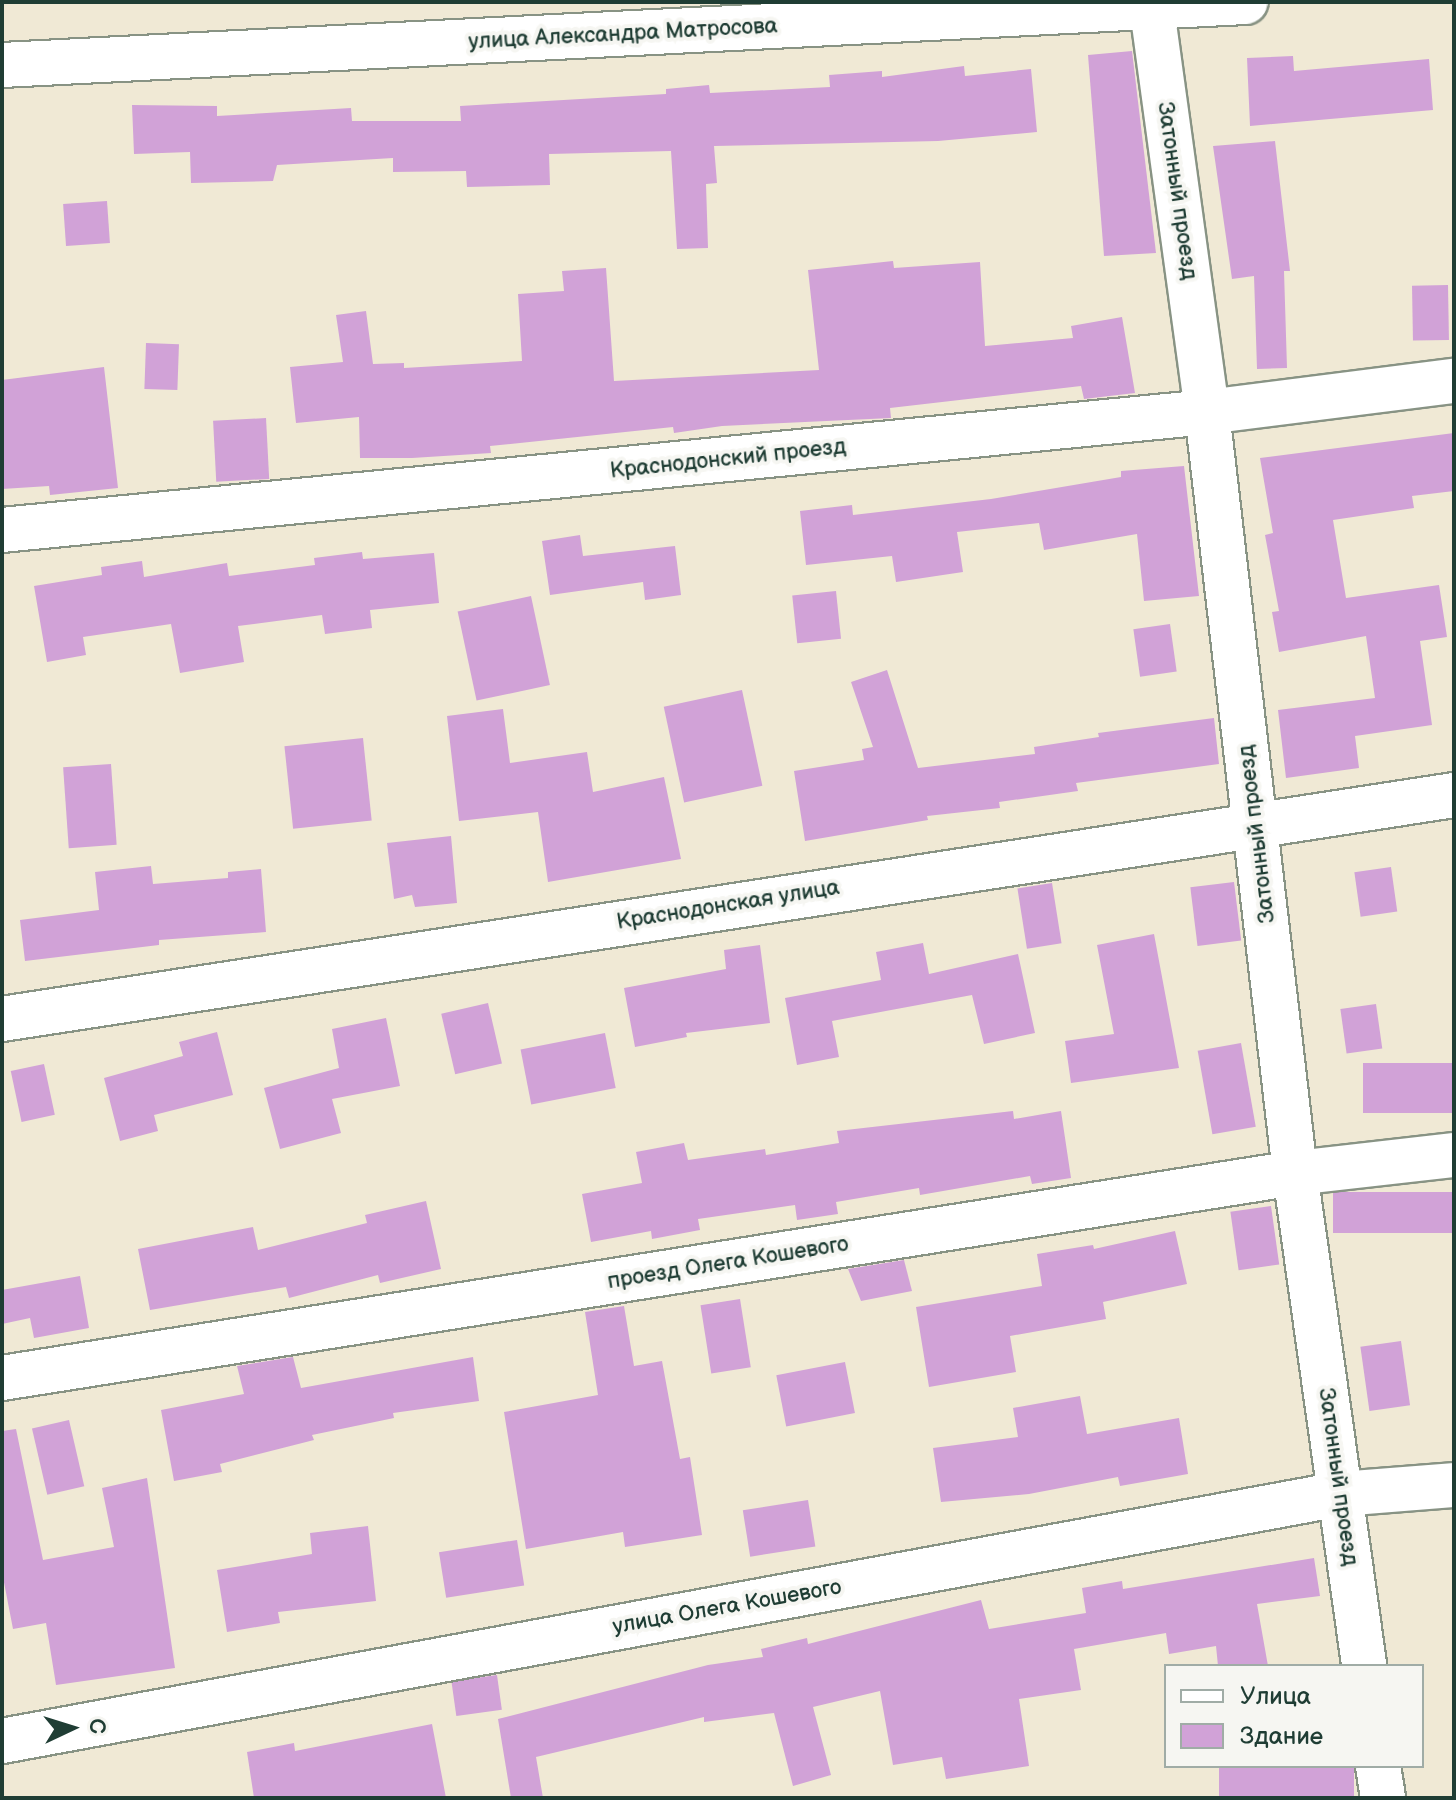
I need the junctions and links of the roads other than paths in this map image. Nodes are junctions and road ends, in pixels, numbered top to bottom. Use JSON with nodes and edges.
{"nodes":[{"id":1,"x":1245,"y":2,"type":"edge"},
{"id":2,"x":1152,"y":4,"type":"edge"},
{"id":3,"x":2,"y":65,"type":"edge"},
{"id":4,"x":1454,"y":381,"type":"edge"},
{"id":5,"x":1207,"y":412,"type":"junction"},
{"id":6,"x":2,"y":530,"type":"edge"},
{"id":7,"x":1454,"y":795,"type":"edge"},
{"id":8,"x":1256,"y":822,"type":"junction"},
{"id":9,"x":2,"y":1019,"type":"edge"},
{"id":10,"x":1454,"y":1155,"type":"edge"},
{"id":11,"x":1295,"y":1173,"type":"junction"},
{"id":12,"x":2,"y":1378,"type":"edge"},
{"id":13,"x":1454,"y":1485,"type":"edge"},
{"id":14,"x":1340,"y":1494,"type":"junction"},
{"id":15,"x":1364,"y":1664,"type":"edge"},
{"id":16,"x":2,"y":1741,"type":"edge"},
{"id":17,"x":1378,"y":1768,"type":"edge"},
{"id":18,"x":1383,"y":1798,"type":"edge"}],
"edges":[{"from":1,"to":2,"type":"street","name":"улица Александра Матросова"},
{"from":2,"to":3,"type":"street","name":"улица Александра Матросова"},
{"from":2,"to":5,"type":"street","name":"Затонный проезд"},
{"from":4,"to":5,"type":"street","name":"Краснодонский проезд"},
{"from":5,"to":6,"type":"street","name":"Краснодонский проезд"},
{"from":5,"to":8,"type":"street","name":"Затонный проезд"},
{"from":7,"to":8,"type":"street","name":"Краснодонская улица"},
{"from":8,"to":9,"type":"street","name":"Краснодонская улица"},
{"from":8,"to":11,"type":"street","name":"Затонный проезд"},
{"from":10,"to":11,"type":"street","name":"проезд Олега Кошевого"},
{"from":11,"to":12,"type":"street","name":"проезд Олега Кошевого"},
{"from":11,"to":14,"type":"street","name":"Затонный проезд"},
{"from":13,"to":14,"type":"street","name":"улица Олега Кошевого"},
{"from":14,"to":15,"type":"street","name":"Затонный проезд"},
{"from":14,"to":16,"type":"street","name":"улица Олега Кошевого"},
{"from":17,"to":18,"type":"street"}]}
